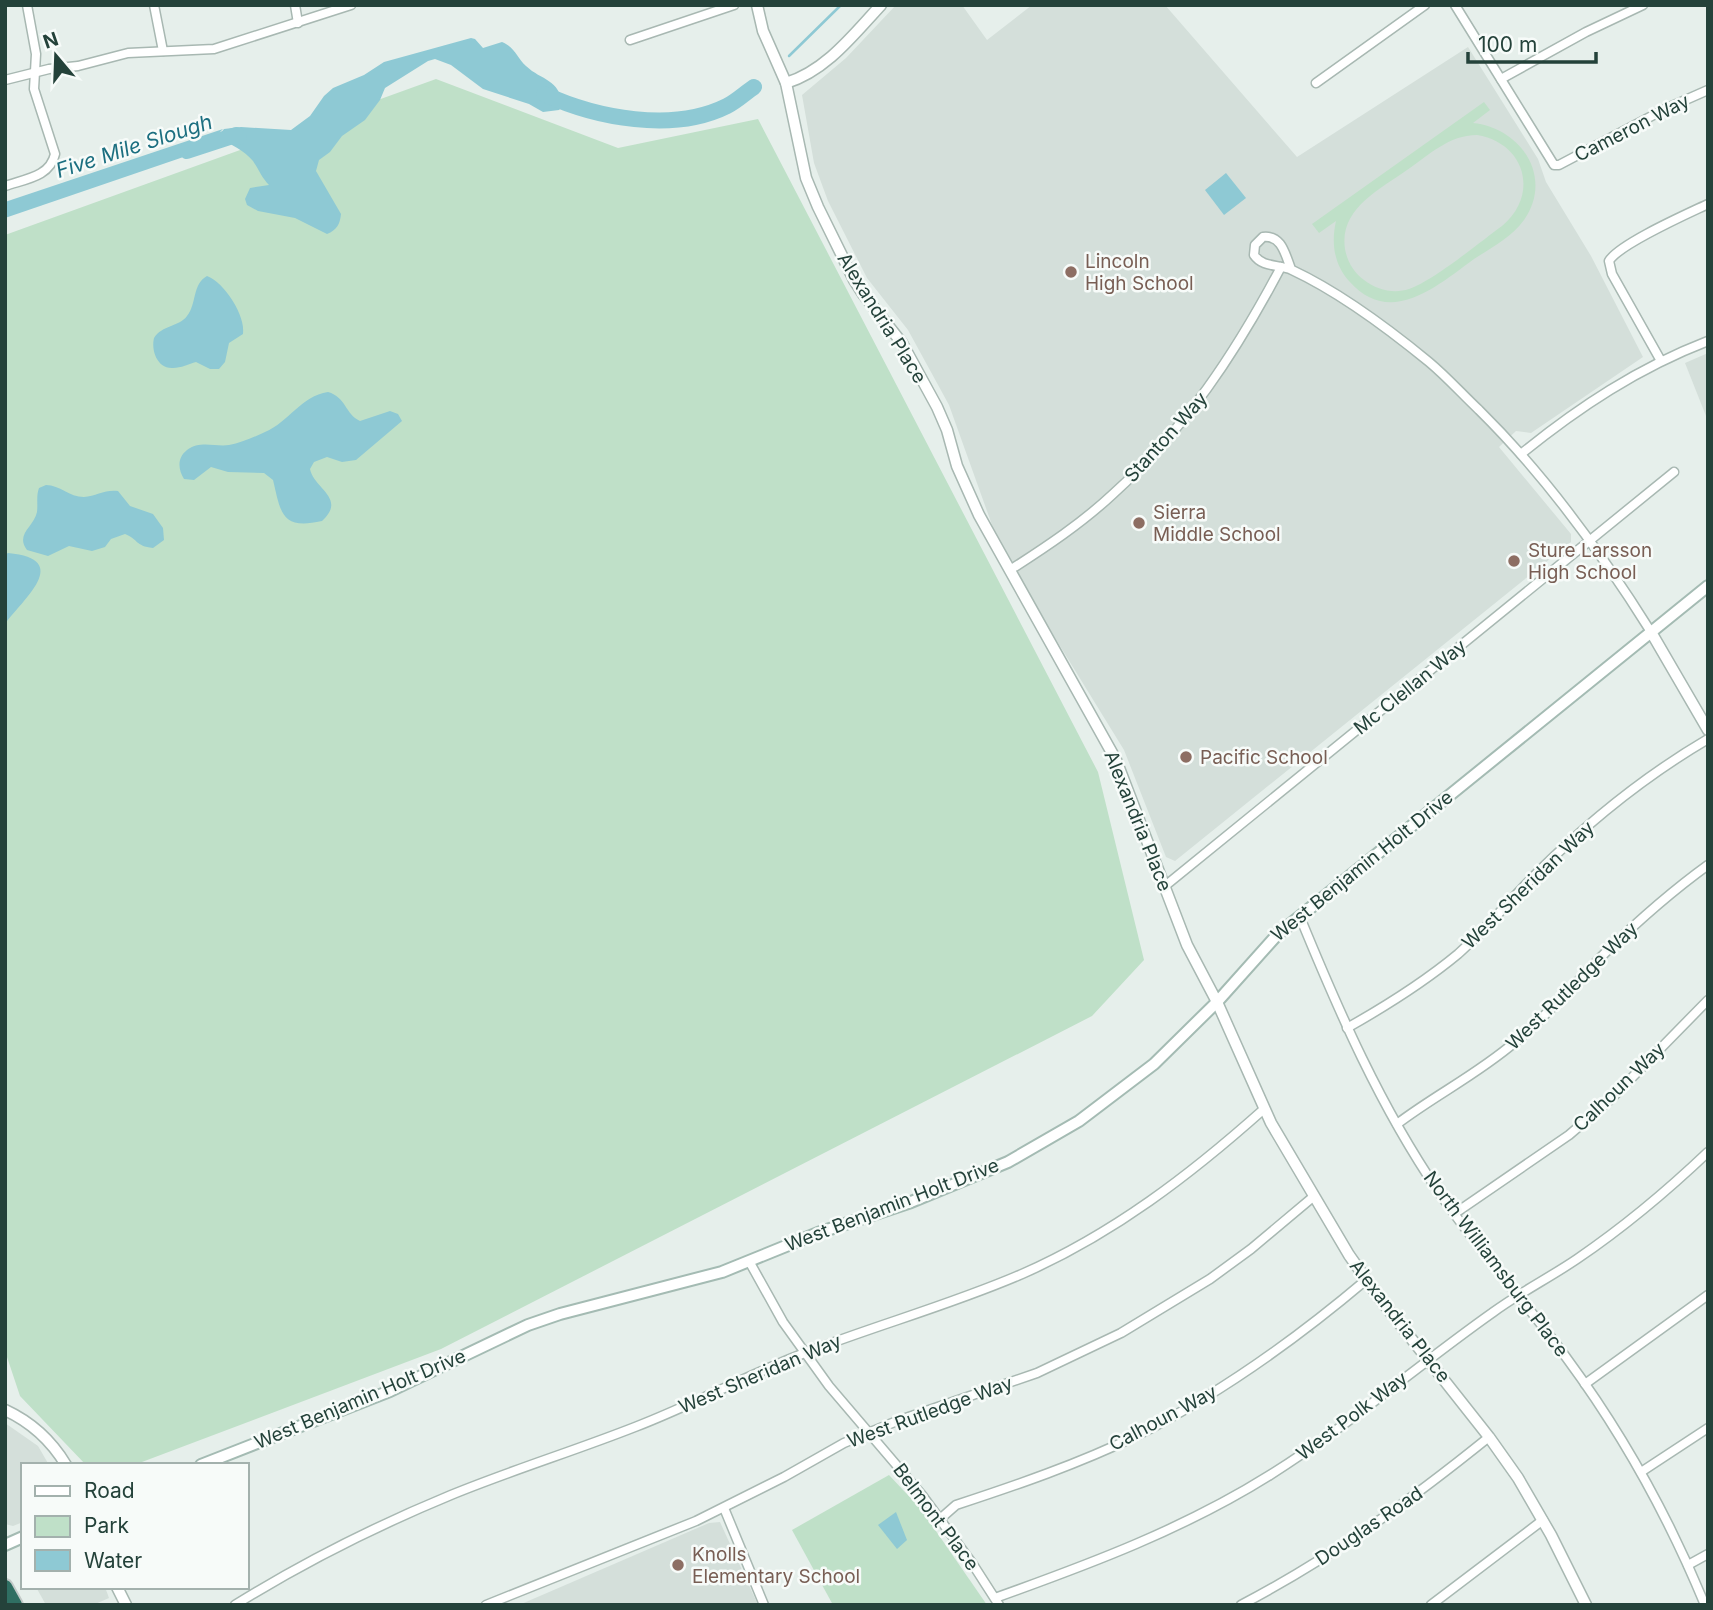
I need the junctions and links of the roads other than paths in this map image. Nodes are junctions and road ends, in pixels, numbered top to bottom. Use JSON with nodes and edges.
{"nodes":[{"id":1,"x":27,"y":5,"type":"edge"},
{"id":2,"x":154,"y":5,"type":"edge"},
{"id":3,"x":295,"y":5,"type":"edge"},
{"id":4,"x":351,"y":5,"type":"edge"},
{"id":5,"x":734,"y":5,"type":"edge"},
{"id":6,"x":757,"y":5,"type":"edge"},
{"id":7,"x":881,"y":5,"type":"edge"},
{"id":8,"x":1424,"y":5,"type":"edge"},
{"id":9,"x":1455,"y":5,"type":"edge"},
{"id":10,"x":1643,"y":5,"type":"edge"},
{"id":11,"x":298,"y":23,"type":"junction"},
{"id":12,"x":630,"y":40,"type":"dead end"},
{"id":13,"x":163,"y":51,"type":"junction"},
{"id":14,"x":35,"y":72,"type":"junction"},
{"id":15,"x":1501,"y":79,"type":"junction"},
{"id":16,"x":5,"y":80,"type":"edge"},
{"id":17,"x":786,"y":83,"type":"junction"},
{"id":18,"x":1316,"y":83,"type":"dead end"},
{"id":19,"x":1708,"y":90,"type":"edge"},
{"id":20,"x":5,"y":186,"type":"edge"},
{"id":21,"x":1708,"y":204,"type":"edge"},
{"id":22,"x":1280,"y":267,"type":"junction"},
{"id":23,"x":1291,"y":269,"type":"junction"},
{"id":24,"x":1708,"y":341,"type":"edge"},
{"id":25,"x":1661,"y":361,"type":"junction"},
{"id":26,"x":1521,"y":454,"type":"junction"},
{"id":27,"x":1674,"y":472,"type":"dead end"},
{"id":28,"x":1590,"y":541,"type":"junction"},
{"id":29,"x":1010,"y":570,"type":"junction"},
{"id":30,"x":1708,"y":586,"type":"edge"},
{"id":31,"x":1650,"y":632,"type":"junction"},
{"id":32,"x":1708,"y":730,"type":"edge"},
{"id":33,"x":1708,"y":739,"type":"edge"},
{"id":34,"x":1708,"y":865,"type":"edge"},
{"id":35,"x":1165,"y":886,"type":"junction"},
{"id":36,"x":1300,"y":916,"type":"junction"},
{"id":37,"x":1708,"y":1000,"type":"edge"},
{"id":38,"x":1217,"y":1002,"type":"junction"},
{"id":39,"x":1348,"y":1028,"type":"junction"},
{"id":40,"x":1264,"y":1109,"type":"junction"},
{"id":41,"x":1397,"y":1124,"type":"junction"},
{"id":42,"x":1708,"y":1152,"type":"edge"},
{"id":43,"x":1313,"y":1197,"type":"junction"},
{"id":44,"x":1454,"y":1214,"type":"junction"},
{"id":45,"x":749,"y":1261,"type":"junction"},
{"id":46,"x":1366,"y":1280,"type":"junction"},
{"id":47,"x":1708,"y":1295,"type":"edge"},
{"id":48,"x":1517,"y":1296,"type":"junction"},
{"id":49,"x":804,"y":1353,"type":"junction"},
{"id":50,"x":1428,"y":1359,"type":"junction"},
{"id":51,"x":1586,"y":1384,"type":"junction"},
{"id":52,"x":5,"y":1410,"type":"edge"},
{"id":53,"x":1708,"y":1429,"type":"edge"},
{"id":54,"x":868,"y":1432,"type":"junction"},
{"id":55,"x":1489,"y":1437,"type":"junction"},
{"id":56,"x":65,"y":1463,"type":"edge"},
{"id":57,"x":206,"y":1463,"type":"edge"},
{"id":58,"x":1641,"y":1472,"type":"junction"},
{"id":59,"x":724,"y":1508,"type":"junction"},
{"id":60,"x":940,"y":1518,"type":"junction"},
{"id":61,"x":1543,"y":1520,"type":"junction"},
{"id":62,"x":21,"y":1538,"type":"edge"},
{"id":63,"x":5,"y":1545,"type":"edge"},
{"id":64,"x":1708,"y":1554,"type":"edge"},
{"id":65,"x":1689,"y":1566,"type":"junction"},
{"id":66,"x":5,"y":1587,"type":"edge"},
{"id":67,"x":118,"y":1589,"type":"edge"},
{"id":68,"x":997,"y":1601,"type":"edge"},
{"id":69,"x":15,"y":1605,"type":"edge"},
{"id":70,"x":126,"y":1605,"type":"edge"},
{"id":71,"x":235,"y":1605,"type":"edge"},
{"id":72,"x":486,"y":1605,"type":"edge"},
{"id":73,"x":764,"y":1605,"type":"edge"},
{"id":74,"x":1241,"y":1605,"type":"edge"},
{"id":75,"x":1431,"y":1605,"type":"edge"},
{"id":76,"x":1586,"y":1605,"type":"edge"},
{"id":77,"x":1705,"y":1605,"type":"edge"}],
"edges":[{"from":1,"to":14,"type":"street"},
{"from":2,"to":13,"type":"street"},
{"from":3,"to":11,"type":"street"},
{"from":4,"to":11,"type":"street"},
{"from":5,"to":12,"type":"street"},
{"from":6,"to":17,"type":"street","name":"Alexandria Place"},
{"from":7,"to":17,"type":"street"},
{"from":8,"to":18,"type":"street"},
{"from":9,"to":15,"type":"street"},
{"from":10,"to":15,"type":"street"},
{"from":11,"to":13,"type":"street"},
{"from":13,"to":14,"type":"street"},
{"from":14,"to":16,"type":"street"},
{"from":14,"to":20,"type":"street"},
{"from":15,"to":19,"type":"street","name":"Cameron Way"},
{"from":17,"to":29,"type":"street","name":"Alexandria Place"},
{"from":21,"to":25,"type":"street"},
{"from":22,"to":23,"type":"street"},
{"from":22,"to":23,"type":"street"},
{"from":22,"to":29,"type":"street","name":"Stanton Way"},
{"from":23,"to":26,"type":"street"},
{"from":24,"to":25,"type":"street"},
{"from":25,"to":26,"type":"street"},
{"from":26,"to":28,"type":"street"},
{"from":27,"to":28,"type":"street","name":"Mc Clellan Way"},
{"from":28,"to":31,"type":"street"},
{"from":28,"to":35,"type":"street","name":"Mc Clellan Way"},
{"from":29,"to":35,"type":"street","name":"Alexandria Place"},
{"from":30,"to":31,"type":"main road","name":"West Benjamin Holt Drive"},
{"from":31,"to":32,"type":"street"},
{"from":31,"to":36,"type":"main road","name":"West Benjamin Holt Drive"},
{"from":33,"to":39,"type":"street","name":"West Sheridan Way"},
{"from":34,"to":41,"type":"street","name":"West Rutledge Way"},
{"from":35,"to":38,"type":"street","name":"Alexandria Place"},
{"from":36,"to":38,"type":"main road","name":"West Benjamin Holt Drive"},
{"from":36,"to":39,"type":"street","name":"North Williamsburg Place"},
{"from":37,"to":44,"type":"street","name":"Calhoun Way"},
{"from":38,"to":40,"type":"street","name":"Alexandria Place"},
{"from":38,"to":45,"type":"main road","name":"West Benjamin Holt Drive"},
{"from":39,"to":41,"type":"street","name":"North Williamsburg Place"},
{"from":40,"to":43,"type":"street","name":"Alexandria Place"},
{"from":40,"to":49,"type":"street","name":"West Sheridan Way"},
{"from":41,"to":44,"type":"street","name":"North Williamsburg Place"},
{"from":42,"to":48,"type":"street","name":"West Polk Way"},
{"from":43,"to":46,"type":"street","name":"Alexandria Place"},
{"from":43,"to":54,"type":"street","name":"West Rutledge Way"},
{"from":44,"to":48,"type":"street","name":"North Williamsburg Place"},
{"from":45,"to":49,"type":"street","name":"Belmont Place"},
{"from":45,"to":57,"type":"main road","name":"West Benjamin Holt Drive"},
{"from":46,"to":50,"type":"street","name":"Alexandria Place"},
{"from":46,"to":60,"type":"street","name":"Calhoun Way"},
{"from":47,"to":51,"type":"street"},
{"from":48,"to":50,"type":"street","name":"West Polk Way"},
{"from":48,"to":51,"type":"street","name":"North Williamsburg Place"},
{"from":49,"to":54,"type":"street","name":"Belmont Place"},
{"from":49,"to":71,"type":"street","name":"West Sheridan Way"},
{"from":50,"to":55,"type":"street","name":"Alexandria Place"},
{"from":50,"to":68,"type":"street","name":"West Polk Way"},
{"from":51,"to":58,"type":"street","name":"North Williamsburg Place"},
{"from":52,"to":56,"type":"street"},
{"from":53,"to":58,"type":"street"},
{"from":54,"to":59,"type":"street","name":"West Rutledge Way"},
{"from":54,"to":60,"type":"street","name":"Belmont Place"},
{"from":55,"to":61,"type":"street","name":"Alexandria Place"},
{"from":55,"to":74,"type":"street","name":"Douglas Road"},
{"from":58,"to":65,"type":"street","name":"North Williamsburg Place"},
{"from":59,"to":72,"type":"street","name":"West Rutledge Way"},
{"from":59,"to":73,"type":"street"},
{"from":60,"to":68,"type":"street","name":"Belmont Place"},
{"from":61,"to":75,"type":"street"},
{"from":61,"to":76,"type":"street","name":"Alexandria Place"},
{"from":62,"to":63,"type":"main road"},
{"from":64,"to":65,"type":"street"},
{"from":65,"to":77,"type":"street","name":"North Williamsburg Place"},
{"from":66,"to":69,"type":"highway"},
{"from":67,"to":70,"type":"street"}]}
